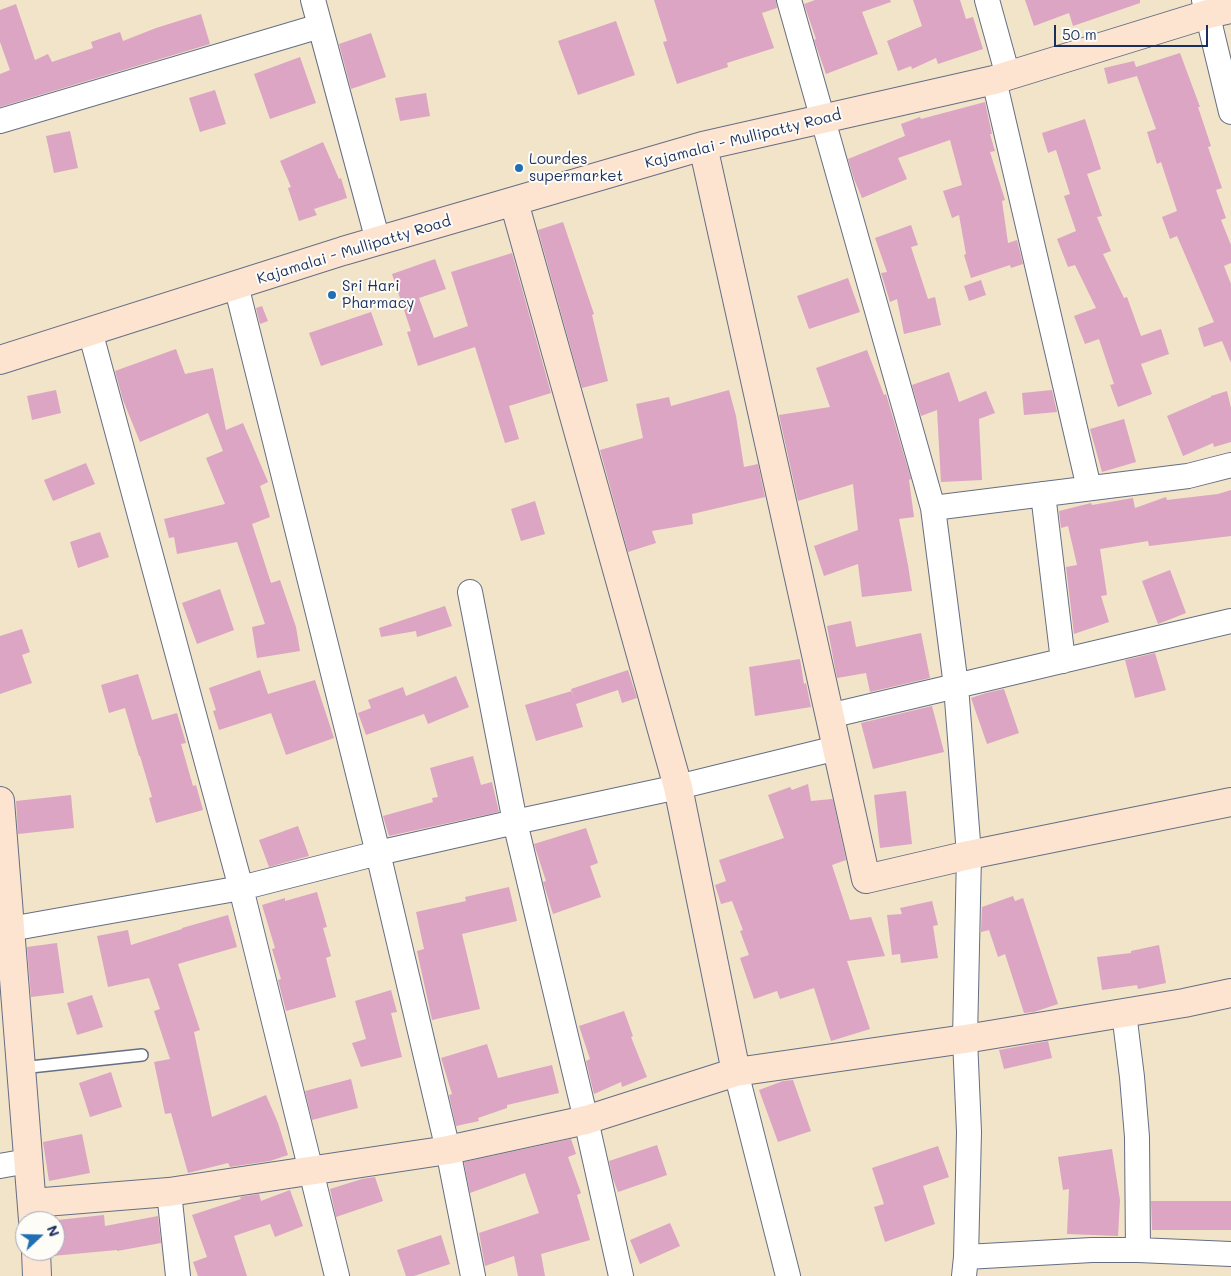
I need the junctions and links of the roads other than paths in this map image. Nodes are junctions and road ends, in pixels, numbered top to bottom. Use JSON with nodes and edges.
{"nodes":[{"id":1,"x":313,"y":0,"type":"edge"},
{"id":2,"x":789,"y":0,"type":"edge"},
{"id":3,"x":987,"y":0,"type":"edge"},
{"id":4,"x":1214,"y":8,"type":"edge"},
{"id":5,"x":320,"y":26,"type":"junction"},
{"id":6,"x":1001,"y":78,"type":"junction"},
{"id":7,"x":1231,"y":112,"type":"edge"},
{"id":8,"x":823,"y":119,"type":"junction"},
{"id":9,"x":0,"y":122,"type":"edge"},
{"id":10,"x":703,"y":146,"type":"junction"},
{"id":11,"x":514,"y":202,"type":"junction"},
{"id":12,"x":378,"y":241,"type":"junction"},
{"id":13,"x":236,"y":285,"type":"junction"},
{"id":14,"x":90,"y":331,"type":"junction"},
{"id":15,"x":0,"y":360,"type":"edge"},
{"id":16,"x":1231,"y":466,"type":"edge"},
{"id":17,"x":1089,"y":488,"type":"junction"},
{"id":18,"x":1043,"y":494,"type":"junction"},
{"id":19,"x":933,"y":508,"type":"junction"},
{"id":20,"x":470,"y":592,"type":"dead end"},
{"id":21,"x":1231,"y":621,"type":"edge"},
{"id":22,"x":1063,"y":660,"type":"junction"},
{"id":23,"x":956,"y":686,"type":"junction"},
{"id":24,"x":829,"y":716,"type":"junction"},
{"id":25,"x":837,"y":748,"type":"junction"},
{"id":26,"x":678,"y":787,"type":"junction"},
{"id":27,"x":0,"y":801,"type":"edge"},
{"id":28,"x":1231,"y":802,"type":"edge"},
{"id":29,"x":516,"y":822,"type":"junction"},
{"id":30,"x":378,"y":853,"type":"junction"},
{"id":31,"x":969,"y":856,"type":"junction"},
{"id":32,"x":241,"y":888,"type":"junction"},
{"id":33,"x":10,"y":929,"type":"junction"},
{"id":34,"x":1231,"y":993,"type":"edge"},
{"id":35,"x":1124,"y":1013,"type":"junction"},
{"id":36,"x":964,"y":1039,"type":"junction"},
{"id":37,"x":142,"y":1055,"type":"dead end"},
{"id":38,"x":21,"y":1068,"type":"junction"},
{"id":39,"x":736,"y":1072,"type":"junction"},
{"id":40,"x":586,"y":1120,"type":"junction"},
{"id":41,"x":448,"y":1150,"type":"junction"},
{"id":42,"x":28,"y":1161,"type":"junction"},
{"id":43,"x":0,"y":1166,"type":"edge"},
{"id":44,"x":311,"y":1170,"type":"junction"},
{"id":45,"x":169,"y":1192,"type":"junction"},
{"id":46,"x":33,"y":1211,"type":"edge"},
{"id":47,"x":40,"y":1211,"type":"edge"},
{"id":48,"x":1138,"y":1250,"type":"junction"},
{"id":49,"x":1231,"y":1254,"type":"edge"},
{"id":50,"x":36,"y":1261,"type":"edge"},
{"id":51,"x":965,"y":1266,"type":"edge"},
{"id":52,"x":37,"y":1276,"type":"edge"},
{"id":53,"x":178,"y":1276,"type":"edge"},
{"id":54,"x":337,"y":1276,"type":"edge"},
{"id":55,"x":473,"y":1276,"type":"edge"},
{"id":56,"x":621,"y":1276,"type":"edge"},
{"id":57,"x":788,"y":1276,"type":"edge"}],
"edges":[{"from":1,"to":5,"type":"street"},
{"from":2,"to":8,"type":"street"},
{"from":3,"to":6,"type":"street"},
{"from":4,"to":6,"type":"street","name":"Kajamalai - Mullipatty Road"},
{"from":4,"to":7,"type":"street"},
{"from":5,"to":9,"type":"street"},
{"from":5,"to":12,"type":"street"},
{"from":6,"to":8,"type":"street","name":"Kajamalai - Mullipatty Road"},
{"from":6,"to":17,"type":"street"},
{"from":8,"to":10,"type":"street","name":"Kajamalai - Mullipatty Road"},
{"from":8,"to":19,"type":"street"},
{"from":10,"to":11,"type":"street","name":"Kajamalai - Mullipatty Road"},
{"from":10,"to":24,"type":"street"},
{"from":11,"to":12,"type":"street","name":"Kajamalai - Mullipatty Road"},
{"from":11,"to":26,"type":"street"},
{"from":12,"to":13,"type":"street","name":"Kajamalai - Mullipatty Road"},
{"from":13,"to":14,"type":"street","name":"Kajamalai - Mullipatty Road"},
{"from":13,"to":30,"type":"street"},
{"from":14,"to":15,"type":"street","name":"Kajamalai - Mullipatty Road"},
{"from":14,"to":32,"type":"street"},
{"from":16,"to":17,"type":"street"},
{"from":17,"to":18,"type":"street"},
{"from":18,"to":19,"type":"street"},
{"from":18,"to":22,"type":"street"},
{"from":19,"to":23,"type":"street"},
{"from":20,"to":29,"type":"street"},
{"from":21,"to":22,"type":"street"},
{"from":22,"to":23,"type":"street"},
{"from":23,"to":24,"type":"street"},
{"from":23,"to":31,"type":"street"},
{"from":24,"to":25,"type":"street"},
{"from":25,"to":26,"type":"street"},
{"from":25,"to":31,"type":"street"},
{"from":26,"to":29,"type":"street"},
{"from":26,"to":39,"type":"street"},
{"from":27,"to":33,"type":"street"},
{"from":28,"to":31,"type":"street"},
{"from":29,"to":30,"type":"street"},
{"from":29,"to":40,"type":"street"},
{"from":30,"to":32,"type":"street"},
{"from":30,"to":41,"type":"street"},
{"from":31,"to":36,"type":"street"},
{"from":32,"to":33,"type":"street"},
{"from":32,"to":44,"type":"street"},
{"from":33,"to":38,"type":"street"},
{"from":34,"to":35,"type":"street"},
{"from":35,"to":36,"type":"street"},
{"from":35,"to":48,"type":"street"},
{"from":36,"to":39,"type":"street"},
{"from":36,"to":51,"type":"street"},
{"from":37,"to":38,"type":"lane"},
{"from":38,"to":42,"type":"street"},
{"from":39,"to":40,"type":"street"},
{"from":39,"to":57,"type":"street"},
{"from":40,"to":41,"type":"street"},
{"from":40,"to":56,"type":"street"},
{"from":41,"to":44,"type":"street"},
{"from":41,"to":55,"type":"street"},
{"from":42,"to":43,"type":"street"},
{"from":42,"to":46,"type":"street"},
{"from":44,"to":45,"type":"street"},
{"from":44,"to":54,"type":"street"},
{"from":45,"to":47,"type":"street"},
{"from":45,"to":53,"type":"street"},
{"from":48,"to":49,"type":"street"},
{"from":48,"to":51,"type":"street"},
{"from":50,"to":52,"type":"street"}]}
